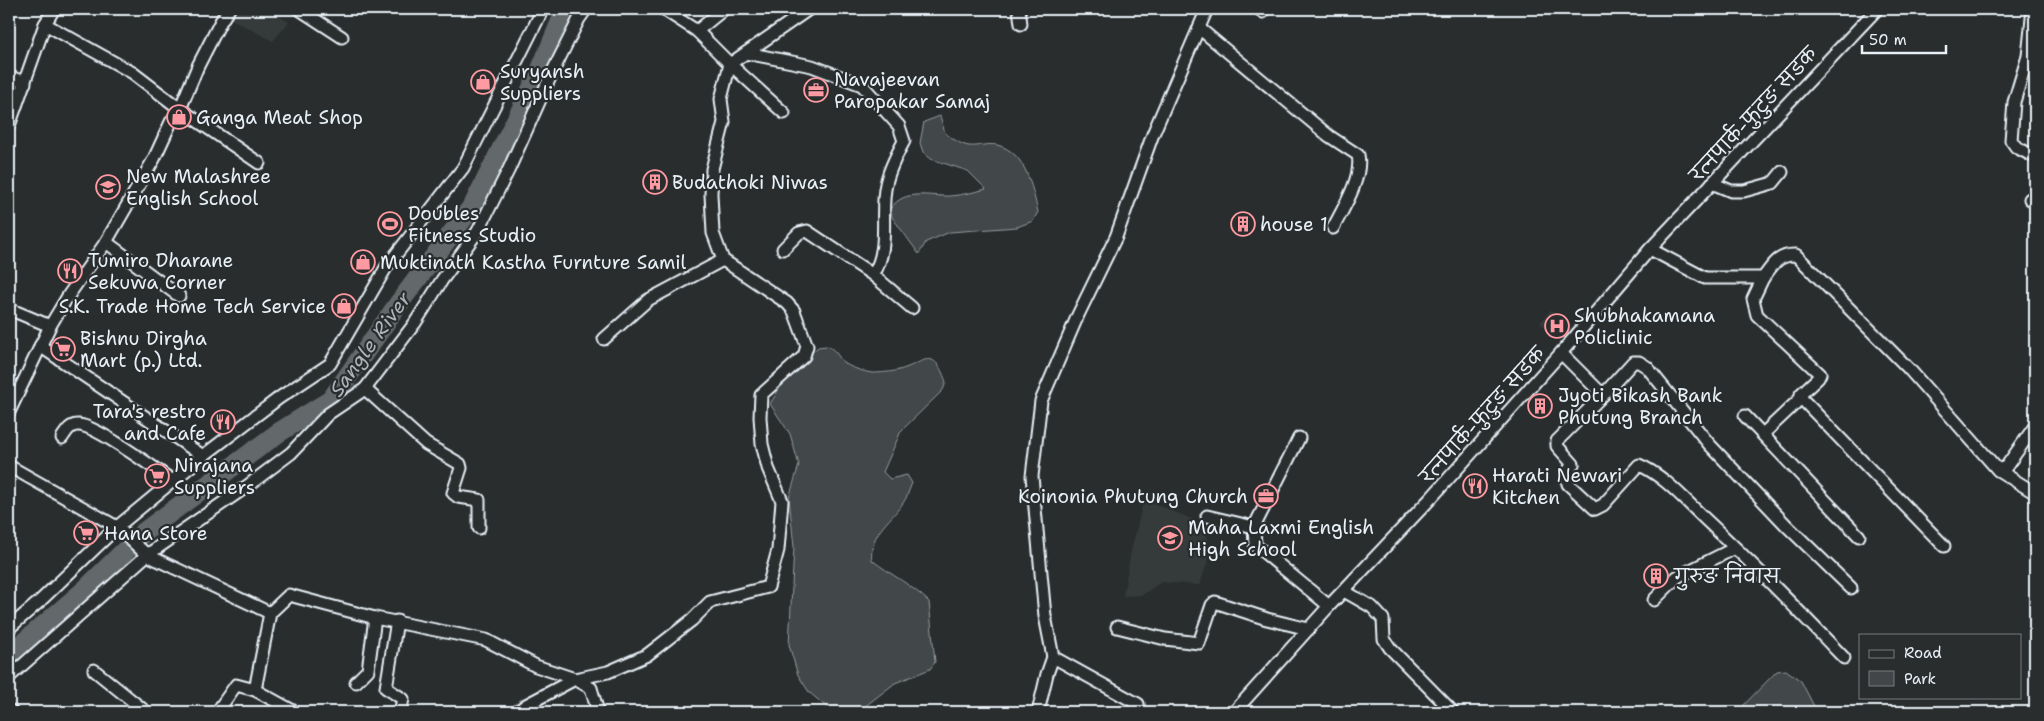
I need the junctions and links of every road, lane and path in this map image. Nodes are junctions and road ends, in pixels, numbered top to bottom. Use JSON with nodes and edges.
{"nodes":[{"id":1,"x":230,"y":9,"type":"edge"},
{"id":2,"x":300,"y":9,"type":"edge"},
{"id":3,"x":543,"y":9,"type":"edge"},
{"id":4,"x":586,"y":9,"type":"edge"},
{"id":5,"x":663,"y":9,"type":"edge"},
{"id":6,"x":724,"y":9,"type":"edge"},
{"id":7,"x":809,"y":9,"type":"edge"},
{"id":8,"x":1019,"y":9,"type":"edge"},
{"id":9,"x":1207,"y":9,"type":"edge"},
{"id":10,"x":1877,"y":9,"type":"edge"},
{"id":11,"x":2033,"y":9,"type":"edge"},
{"id":12,"x":49,"y":10,"type":"edge"},
{"id":13,"x":45,"y":24,"type":"junction"},
{"id":14,"x":1021,"y":24,"type":"dead end"},
{"id":15,"x":1199,"y":28,"type":"junction"},
{"id":16,"x":697,"y":31,"type":"junction"},
{"id":17,"x":342,"y":37,"type":"dead end"},
{"id":18,"x":746,"y":53,"type":"junction"},
{"id":19,"x":730,"y":64,"type":"junction"},
{"id":20,"x":9,"y":76,"type":"edge"},
{"id":21,"x":25,"y":83,"type":"junction"},
{"id":22,"x":180,"y":109,"type":"junction"},
{"id":23,"x":784,"y":113,"type":"dead end"},
{"id":24,"x":9,"y":126,"type":"edge"},
{"id":25,"x":2035,"y":157,"type":"edge"},
{"id":26,"x":259,"y":163,"type":"dead end"},
{"id":27,"x":1782,"y":172,"type":"dead end"},
{"id":28,"x":1712,"y":183,"type":"junction"},
{"id":29,"x":1333,"y":228,"type":"dead end"},
{"id":30,"x":106,"y":242,"type":"junction"},
{"id":31,"x":783,"y":249,"type":"dead end"},
{"id":32,"x":1650,"y":249,"type":"junction"},
{"id":33,"x":723,"y":260,"type":"junction"},
{"id":34,"x":874,"y":275,"type":"junction"},
{"id":35,"x":1763,"y":278,"type":"junction"},
{"id":36,"x":179,"y":296,"type":"dead end"},
{"id":37,"x":912,"y":308,"type":"dead end"},
{"id":38,"x":9,"y":309,"type":"edge"},
{"id":39,"x":50,"y":326,"type":"junction"},
{"id":40,"x":604,"y":339,"type":"dead end"},
{"id":41,"x":40,"y":346,"type":"junction"},
{"id":42,"x":1561,"y":353,"type":"junction"},
{"id":43,"x":364,"y":389,"type":"junction"},
{"id":44,"x":1603,"y":395,"type":"junction"},
{"id":45,"x":1801,"y":398,"type":"junction"},
{"id":46,"x":9,"y":412,"type":"edge"},
{"id":47,"x":1745,"y":416,"type":"dead end"},
{"id":48,"x":2035,"y":426,"type":"edge"},
{"id":49,"x":1763,"y":434,"type":"junction"},
{"id":50,"x":62,"y":438,"type":"dead end"},
{"id":51,"x":1299,"y":438,"type":"dead end"},
{"id":52,"x":203,"y":456,"type":"junction"},
{"id":53,"x":9,"y":466,"type":"edge"},
{"id":54,"x":1998,"y":470,"type":"junction"},
{"id":55,"x":173,"y":481,"type":"junction"},
{"id":56,"x":2035,"y":494,"type":"edge"},
{"id":57,"x":1207,"y":516,"type":"dead end"},
{"id":58,"x":1254,"y":526,"type":"junction"},
{"id":59,"x":479,"y":528,"type":"dead end"},
{"id":60,"x":119,"y":529,"type":"junction"},
{"id":61,"x":1859,"y":536,"type":"dead end"},
{"id":62,"x":1944,"y":546,"type":"dead end"},
{"id":63,"x":1735,"y":548,"type":"junction"},
{"id":64,"x":144,"y":552,"type":"junction"},
{"id":65,"x":1851,"y":588,"type":"dead end"},
{"id":66,"x":1344,"y":591,"type":"junction"},
{"id":67,"x":1654,"y":600,"type":"dead end"},
{"id":68,"x":1328,"y":606,"type":"junction"},
{"id":69,"x":270,"y":613,"type":"junction"},
{"id":70,"x":375,"y":618,"type":"junction"},
{"id":71,"x":397,"y":621,"type":"junction"},
{"id":72,"x":1117,"y":627,"type":"dead end"},
{"id":73,"x":9,"y":628,"type":"edge"},
{"id":74,"x":1308,"y":630,"type":"junction"},
{"id":75,"x":1053,"y":657,"type":"junction"},
{"id":76,"x":1844,"y":658,"type":"dead end"},
{"id":77,"x":94,"y":670,"type":"dead end"},
{"id":78,"x":9,"y":677,"type":"edge"},
{"id":79,"x":575,"y":679,"type":"junction"},
{"id":80,"x":356,"y":682,"type":"dead end"},
{"id":81,"x":255,"y":690,"type":"junction"},
{"id":82,"x":9,"y":710,"type":"edge"},
{"id":83,"x":12,"y":712,"type":"edge"},
{"id":84,"x":146,"y":712,"type":"edge"},
{"id":85,"x":217,"y":712,"type":"edge"},
{"id":86,"x":295,"y":712,"type":"edge"},
{"id":87,"x":400,"y":712,"type":"edge"},
{"id":88,"x":518,"y":712,"type":"edge"},
{"id":89,"x":598,"y":712,"type":"edge"},
{"id":90,"x":1038,"y":712,"type":"edge"},
{"id":91,"x":1139,"y":712,"type":"edge"},
{"id":92,"x":1234,"y":712,"type":"edge"},
{"id":93,"x":1453,"y":712,"type":"edge"}],
"edges":[{"from":1,"to":22,"type":"street"},
{"from":2,"to":17,"type":"street"},
{"from":3,"to":52,"type":"street"},
{"from":4,"to":43,"type":"street"},
{"from":5,"to":16,"type":"street"},
{"from":6,"to":16,"type":"street"},
{"from":7,"to":18,"type":"street"},
{"from":8,"to":14,"type":"street"},
{"from":9,"to":15,"type":"street"},
{"from":10,"to":28,"type":"street","name":"रत्नपार्क-फुटुङ सडक"},
{"from":11,"to":25,"type":"street"},
{"from":12,"to":13,"type":"street"},
{"from":13,"to":21,"type":"street"},
{"from":13,"to":22,"type":"street"},
{"from":15,"to":29,"type":"street"},
{"from":15,"to":75,"type":"street"},
{"from":16,"to":19,"type":"street"},
{"from":18,"to":19,"type":"street"},
{"from":18,"to":34,"type":"street"},
{"from":19,"to":23,"type":"street"},
{"from":19,"to":33,"type":"street"},
{"from":20,"to":21,"type":"street"},
{"from":21,"to":24,"type":"street"},
{"from":22,"to":26,"type":"street"},
{"from":22,"to":30,"type":"street"},
{"from":27,"to":28,"type":"street"},
{"from":28,"to":32,"type":"street","name":"रत्नपार्क-फुटुङ सडक"},
{"from":30,"to":36,"type":"street"},
{"from":30,"to":39,"type":"street"},
{"from":31,"to":34,"type":"street"},
{"from":32,"to":35,"type":"street"},
{"from":32,"to":42,"type":"street","name":"रत्नपार्क-फुटुङ सडक"},
{"from":33,"to":40,"type":"street"},
{"from":33,"to":79,"type":"street"},
{"from":34,"to":37,"type":"street"},
{"from":35,"to":45,"type":"street"},
{"from":35,"to":54,"type":"street"},
{"from":38,"to":39,"type":"street"},
{"from":39,"to":41,"type":"street"},
{"from":41,"to":46,"type":"street"},
{"from":41,"to":52,"type":"street"},
{"from":42,"to":44,"type":"street"},
{"from":42,"to":66,"type":"street","name":"रत्नपार्क-फुटुङ सडक"},
{"from":43,"to":59,"type":"street"},
{"from":43,"to":64,"type":"street"},
{"from":44,"to":63,"type":"street"},
{"from":44,"to":65,"type":"street"},
{"from":45,"to":49,"type":"street"},
{"from":45,"to":62,"type":"street"},
{"from":47,"to":49,"type":"street"},
{"from":48,"to":54,"type":"street"},
{"from":49,"to":61,"type":"street"},
{"from":50,"to":55,"type":"street"},
{"from":51,"to":58,"type":"street"},
{"from":52,"to":55,"type":"street"},
{"from":53,"to":60,"type":"street"},
{"from":54,"to":56,"type":"street"},
{"from":55,"to":60,"type":"street"},
{"from":57,"to":58,"type":"street"},
{"from":58,"to":68,"type":"street"},
{"from":60,"to":64,"type":"street"},
{"from":60,"to":73,"type":"street"},
{"from":63,"to":67,"type":"street"},
{"from":63,"to":76,"type":"street"},
{"from":64,"to":69,"type":"street"},
{"from":64,"to":78,"type":"street"},
{"from":66,"to":68,"type":"street","name":"रत्नपार्क-फुटुङ सडक"},
{"from":66,"to":93,"type":"street"},
{"from":68,"to":74,"type":"street","name":"रत्नपार्क-फुटुङ सडक"},
{"from":69,"to":70,"type":"street"},
{"from":69,"to":81,"type":"street"},
{"from":70,"to":71,"type":"street"},
{"from":70,"to":80,"type":"street"},
{"from":71,"to":79,"type":"street"},
{"from":71,"to":87,"type":"street"},
{"from":72,"to":74,"type":"street"},
{"from":74,"to":92,"type":"street","name":"रत्नपार्क-फुटुङ सडक"},
{"from":75,"to":90,"type":"street"},
{"from":75,"to":91,"type":"street"},
{"from":77,"to":84,"type":"street"},
{"from":79,"to":88,"type":"street"},
{"from":79,"to":89,"type":"street"},
{"from":81,"to":85,"type":"street"},
{"from":81,"to":86,"type":"street"},
{"from":82,"to":83,"type":"street"}]}
